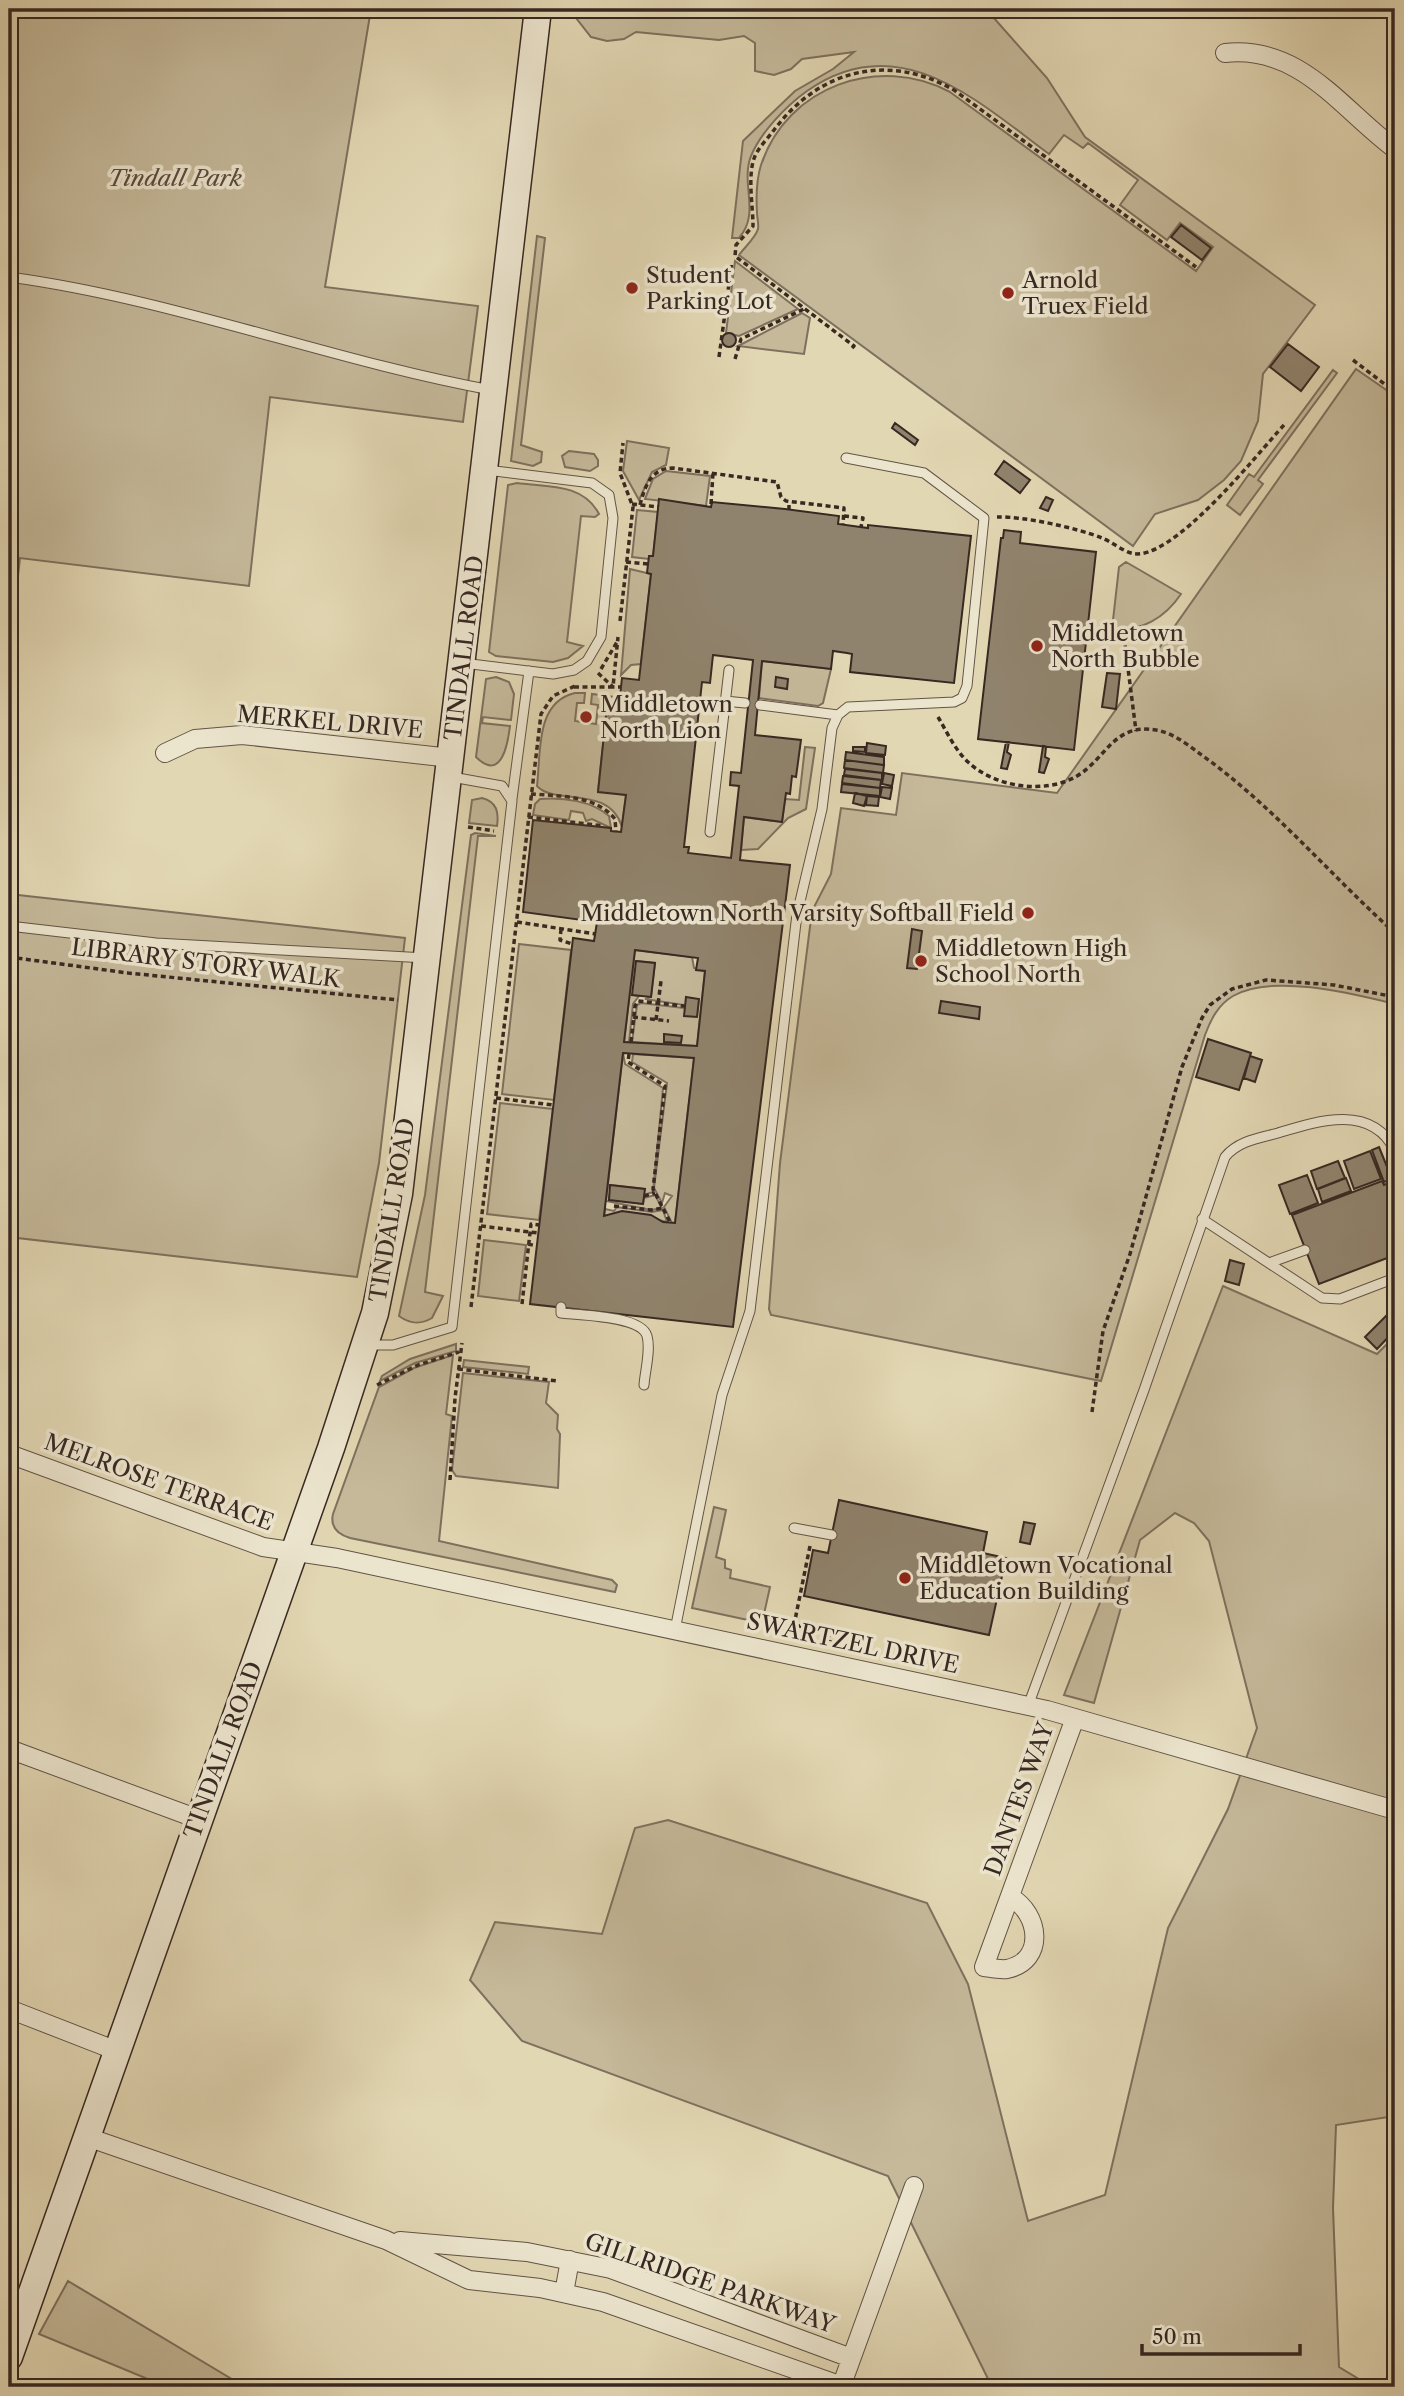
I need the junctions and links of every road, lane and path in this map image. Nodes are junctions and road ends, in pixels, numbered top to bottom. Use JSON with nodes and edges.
{"nodes":[{"id":1,"x":538,"y":9,"type":"edge"},
{"id":2,"x":1225,"y":52,"type":"dead end"},
{"id":3,"x":1395,"y":149,"type":"edge"},
{"id":4,"x":1196,"y":267,"type":"dead end"},
{"id":5,"x":9,"y":277,"type":"edge"},
{"id":6,"x":729,"y":284,"type":"dead end"},
{"id":7,"x":804,"y":309,"type":"junction"},
{"id":8,"x":852,"y":348,"type":"dead end"},
{"id":9,"x":719,"y":356,"type":"dead end"},
{"id":10,"x":735,"y":359,"type":"dead end"},
{"id":11,"x":1353,"y":360,"type":"dead end"},
{"id":12,"x":494,"y":391,"type":"junction"},
{"id":13,"x":1395,"y":392,"type":"edge"},
{"id":14,"x":1284,"y":425,"type":"dead end"},
{"id":15,"x":623,"y":443,"type":"dead end"},
{"id":16,"x":846,"y":458,"type":"dead end"},
{"id":17,"x":485,"y":470,"type":"junction"},
{"id":18,"x":713,"y":473,"type":"junction"},
{"id":19,"x":789,"y":502,"type":"junction"},
{"id":20,"x":632,"y":504,"type":"junction"},
{"id":21,"x":711,"y":504,"type":"dead end"},
{"id":22,"x":640,"y":505,"type":"junction"},
{"id":23,"x":659,"y":507,"type":"dead end"},
{"id":24,"x":789,"y":510,"type":"dead end"},
{"id":25,"x":844,"y":516,"type":"junction"},
{"id":26,"x":984,"y":518,"type":"junction"},
{"id":27,"x":842,"y":525,"type":"dead end"},
{"id":28,"x":861,"y":527,"type":"dead end"},
{"id":29,"x":626,"y":562,"type":"junction"},
{"id":30,"x":648,"y":564,"type":"dead end"},
{"id":31,"x":618,"y":637,"type":"junction"},
{"id":32,"x":1124,"y":637,"type":"dead end"},
{"id":33,"x":463,"y":663,"type":"junction"},
{"id":34,"x":729,"y":670,"type":"dead end"},
{"id":35,"x":529,"y":671,"type":"junction"},
{"id":36,"x":597,"y":673,"type":"junction"},
{"id":37,"x":612,"y":687,"type":"junction"},
{"id":38,"x":621,"y":687,"type":"dead end"},
{"id":39,"x":572,"y":688,"type":"junction"},
{"id":40,"x":725,"y":701,"type":"junction"},
{"id":41,"x":746,"y":703,"type":"dead end"},
{"id":42,"x":930,"y":703,"type":"junction"},
{"id":43,"x":760,"y":705,"type":"dead end"},
{"id":44,"x":838,"y":715,"type":"junction"},
{"id":45,"x":1136,"y":731,"type":"junction"},
{"id":46,"x":165,"y":753,"type":"dead end"},
{"id":47,"x":451,"y":767,"type":"junction"},
{"id":48,"x":531,"y":794,"type":"junction"},
{"id":49,"x":512,"y":801,"type":"junction"},
{"id":50,"x":528,"y":817,"type":"junction"},
{"id":51,"x":604,"y":826,"type":"dead end"},
{"id":52,"x":468,"y":827,"type":"dead end"},
{"id":53,"x":497,"y":831,"type":"dead end"},
{"id":54,"x":616,"y":832,"type":"dead end"},
{"id":55,"x":710,"y":832,"type":"dead end"},
{"id":56,"x":517,"y":922,"type":"junction"},
{"id":57,"x":9,"y":926,"type":"edge"},
{"id":58,"x":561,"y":929,"type":"junction"},
{"id":59,"x":1395,"y":933,"type":"edge"},
{"id":60,"x":596,"y":934,"type":"dead end"},
{"id":61,"x":572,"y":944,"type":"dead end"},
{"id":62,"x":9,"y":957,"type":"edge"},
{"id":63,"x":427,"y":958,"type":"junction"},
{"id":64,"x":661,"y":981,"type":"dead end"},
{"id":65,"x":1395,"y":998,"type":"edge"},
{"id":66,"x":400,"y":1000,"type":"dead end"},
{"id":67,"x":659,"y":1003,"type":"junction"},
{"id":68,"x":684,"y":1006,"type":"dead end"},
{"id":69,"x":633,"y":1017,"type":"junction"},
{"id":70,"x":656,"y":1020,"type":"junction"},
{"id":71,"x":669,"y":1021,"type":"dead end"},
{"id":72,"x":631,"y":1042,"type":"dead end"},
{"id":73,"x":629,"y":1054,"type":"dead end"},
{"id":74,"x":496,"y":1098,"type":"junction"},
{"id":75,"x":553,"y":1105,"type":"dead end"},
{"id":76,"x":1395,"y":1151,"type":"edge"},
{"id":77,"x":655,"y":1193,"type":"junction"},
{"id":78,"x":644,"y":1196,"type":"dead end"},
{"id":79,"x":614,"y":1206,"type":"dead end"},
{"id":80,"x":663,"y":1208,"type":"junction"},
{"id":81,"x":1202,"y":1219,"type":"junction"},
{"id":82,"x":670,"y":1222,"type":"dead end"},
{"id":83,"x":539,"y":1225,"type":"dead end"},
{"id":84,"x":481,"y":1226,"type":"junction"},
{"id":85,"x":530,"y":1232,"type":"junction"},
{"id":86,"x":538,"y":1233,"type":"dead end"},
{"id":87,"x":528,"y":1244,"type":"junction"},
{"id":88,"x":537,"y":1246,"type":"dead end"},
{"id":89,"x":1305,"y":1250,"type":"dead end"},
{"id":90,"x":1269,"y":1264,"type":"junction"},
{"id":91,"x":1395,"y":1278,"type":"edge"},
{"id":92,"x":522,"y":1304,"type":"dead end"},
{"id":93,"x":561,"y":1307,"type":"dead end"},
{"id":94,"x":471,"y":1309,"type":"dead end"},
{"id":95,"x":462,"y":1343,"type":"dead end"},
{"id":96,"x":366,"y":1345,"type":"junction"},
{"id":97,"x":460,"y":1352,"type":"junction"},
{"id":98,"x":458,"y":1369,"type":"junction"},
{"id":99,"x":558,"y":1381,"type":"dead end"},
{"id":100,"x":377,"y":1385,"type":"dead end"},
{"id":101,"x":644,"y":1385,"type":"dead end"},
{"id":102,"x":1092,"y":1412,"type":"dead end"},
{"id":103,"x":9,"y":1454,"type":"edge"},
{"id":104,"x":450,"y":1480,"type":"dead end"},
{"id":105,"x":794,"y":1528,"type":"dead end"},
{"id":106,"x":832,"y":1535,"type":"dead end"},
{"id":107,"x":810,"y":1546,"type":"dead end"},
{"id":108,"x":294,"y":1552,"type":"junction"},
{"id":109,"x":675,"y":1630,"type":"junction"},
{"id":110,"x":830,"y":1641,"type":"dead end"},
{"id":111,"x":1028,"y":1706,"type":"junction"},
{"id":112,"x":1075,"y":1718,"type":"junction"},
{"id":113,"x":9,"y":1749,"type":"edge"},
{"id":114,"x":1395,"y":1810,"type":"edge"},
{"id":115,"x":198,"y":1819,"type":"junction"},
{"id":116,"x":1010,"y":1897,"type":"dead end"},
{"id":117,"x":9,"y":2009,"type":"edge"},
{"id":118,"x":117,"y":2050,"type":"junction"},
{"id":119,"x":87,"y":2137,"type":"junction"},
{"id":120,"x":914,"y":2186,"type":"dead end"},
{"id":121,"x":386,"y":2240,"type":"junction"},
{"id":122,"x":570,"y":2260,"type":"junction"},
{"id":123,"x":564,"y":2293,"type":"junction"},
{"id":124,"x":692,"y":2298,"type":"junction"},
{"id":125,"x":683,"y":2328,"type":"junction"},
{"id":126,"x":9,"y":2357,"type":"edge"},
{"id":127,"x":851,"y":2358,"type":"junction"},
{"id":128,"x":842,"y":2387,"type":"edge"}],
"edges":[{"from":1,"to":12,"type":"street","name":"TINDALL ROAD"},
{"from":2,"to":3,"type":"street"},
{"from":4,"to":7,"type":"path"},
{"from":5,"to":12,"type":"lane"},
{"from":6,"to":9,"type":"path"},
{"from":7,"to":8,"type":"path"},
{"from":7,"to":10,"type":"path"},
{"from":11,"to":13,"type":"path"},
{"from":12,"to":17,"type":"street","name":"TINDALL ROAD"},
{"from":14,"to":26,"type":"path"},
{"from":15,"to":20,"type":"path"},
{"from":16,"to":26,"type":"lane"},
{"from":17,"to":33,"type":"street","name":"TINDALL ROAD"},
{"from":17,"to":35,"type":"lane"},
{"from":18,"to":19,"type":"path"},
{"from":18,"to":21,"type":"path"},
{"from":18,"to":22,"type":"path"},
{"from":19,"to":24,"type":"path"},
{"from":19,"to":25,"type":"path"},
{"from":20,"to":22,"type":"path"},
{"from":20,"to":29,"type":"path"},
{"from":22,"to":23,"type":"path"},
{"from":25,"to":27,"type":"path"},
{"from":25,"to":28,"type":"path"},
{"from":26,"to":42,"type":"lane"},
{"from":29,"to":30,"type":"path"},
{"from":29,"to":31,"type":"path"},
{"from":31,"to":36,"type":"path"},
{"from":31,"to":37,"type":"path"},
{"from":32,"to":45,"type":"path"},
{"from":33,"to":35,"type":"lane"},
{"from":33,"to":47,"type":"street","name":"TINDALL ROAD"},
{"from":34,"to":40,"type":"lane"},
{"from":35,"to":49,"type":"lane"},
{"from":36,"to":37,"type":"path"},
{"from":36,"to":39,"type":"path"},
{"from":37,"to":38,"type":"path"},
{"from":37,"to":39,"type":"path"},
{"from":39,"to":48,"type":"path"},
{"from":40,"to":41,"type":"lane"},
{"from":40,"to":55,"type":"lane"},
{"from":42,"to":44,"type":"lane"},
{"from":42,"to":45,"type":"path"},
{"from":43,"to":44,"type":"lane"},
{"from":44,"to":109,"type":"lane"},
{"from":45,"to":59,"type":"path"},
{"from":46,"to":47,"type":"street","name":"MERKEL DRIVE"},
{"from":47,"to":49,"type":"lane"},
{"from":47,"to":63,"type":"street","name":"TINDALL ROAD"},
{"from":48,"to":50,"type":"path"},
{"from":48,"to":54,"type":"path"},
{"from":49,"to":96,"type":"lane"},
{"from":50,"to":51,"type":"path"},
{"from":50,"to":56,"type":"path"},
{"from":52,"to":53,"type":"path"},
{"from":56,"to":58,"type":"path"},
{"from":56,"to":74,"type":"path"},
{"from":57,"to":63,"type":"lane"},
{"from":58,"to":60,"type":"path"},
{"from":58,"to":61,"type":"path"},
{"from":62,"to":66,"type":"path","name":"LIBRARY STORY WALK"},
{"from":63,"to":96,"type":"street","name":"TINDALL ROAD"},
{"from":64,"to":67,"type":"path"},
{"from":65,"to":102,"type":"path"},
{"from":67,"to":68,"type":"path"},
{"from":67,"to":69,"type":"path"},
{"from":67,"to":70,"type":"path"},
{"from":69,"to":70,"type":"path"},
{"from":69,"to":72,"type":"path"},
{"from":70,"to":71,"type":"path"},
{"from":73,"to":77,"type":"path"},
{"from":74,"to":75,"type":"path"},
{"from":74,"to":84,"type":"path"},
{"from":76,"to":81,"type":"lane"},
{"from":77,"to":78,"type":"path"},
{"from":77,"to":80,"type":"path"},
{"from":79,"to":80,"type":"path"},
{"from":80,"to":82,"type":"path"},
{"from":81,"to":90,"type":"lane"},
{"from":81,"to":111,"type":"lane"},
{"from":83,"to":85,"type":"path"},
{"from":84,"to":85,"type":"path"},
{"from":84,"to":94,"type":"path"},
{"from":85,"to":86,"type":"path"},
{"from":85,"to":87,"type":"path"},
{"from":87,"to":88,"type":"path"},
{"from":87,"to":92,"type":"path"},
{"from":89,"to":90,"type":"lane"},
{"from":90,"to":91,"type":"lane"},
{"from":93,"to":101,"type":"lane"},
{"from":95,"to":97,"type":"path"},
{"from":96,"to":108,"type":"street","name":"TINDALL ROAD"},
{"from":97,"to":98,"type":"path"},
{"from":97,"to":100,"type":"path"},
{"from":98,"to":99,"type":"path"},
{"from":98,"to":104,"type":"path"},
{"from":103,"to":108,"type":"street","name":"MELROSE TERRACE"},
{"from":105,"to":106,"type":"lane"},
{"from":107,"to":110,"type":"path"},
{"from":108,"to":109,"type":"street","name":"SWARTZEL DRIVE"},
{"from":108,"to":115,"type":"street","name":"TINDALL ROAD"},
{"from":109,"to":111,"type":"street","name":"SWARTZEL DRIVE"},
{"from":111,"to":112,"type":"street","name":"SWARTZEL DRIVE"},
{"from":112,"to":114,"type":"street","name":"SWARTZEL DRIVE"},
{"from":112,"to":116,"type":"street","name":"DANTES WAY"},
{"from":113,"to":115,"type":"street"},
{"from":115,"to":118,"type":"street","name":"TINDALL ROAD"},
{"from":117,"to":118,"type":"street"},
{"from":118,"to":119,"type":"street","name":"TINDALL ROAD"},
{"from":119,"to":121,"type":"street","name":"GILLRIDGE PARKWAY"},
{"from":119,"to":126,"type":"street","name":"TINDALL ROAD"},
{"from":120,"to":127,"type":"street"},
{"from":121,"to":122,"type":"street","name":"GILLRIDGE PARKWAY"},
{"from":121,"to":123,"type":"street","name":"GILLRIDGE PARKWAY"},
{"from":122,"to":123,"type":"street"},
{"from":122,"to":124,"type":"street","name":"GILLRIDGE PARKWAY"},
{"from":123,"to":125,"type":"street","name":"GILLRIDGE PARKWAY"},
{"from":124,"to":125,"type":"street"},
{"from":124,"to":127,"type":"street","name":"GILLRIDGE PARKWAY"},
{"from":125,"to":128,"type":"street","name":"GILLRIDGE PARKWAY"},
{"from":127,"to":128,"type":"street"}]}
